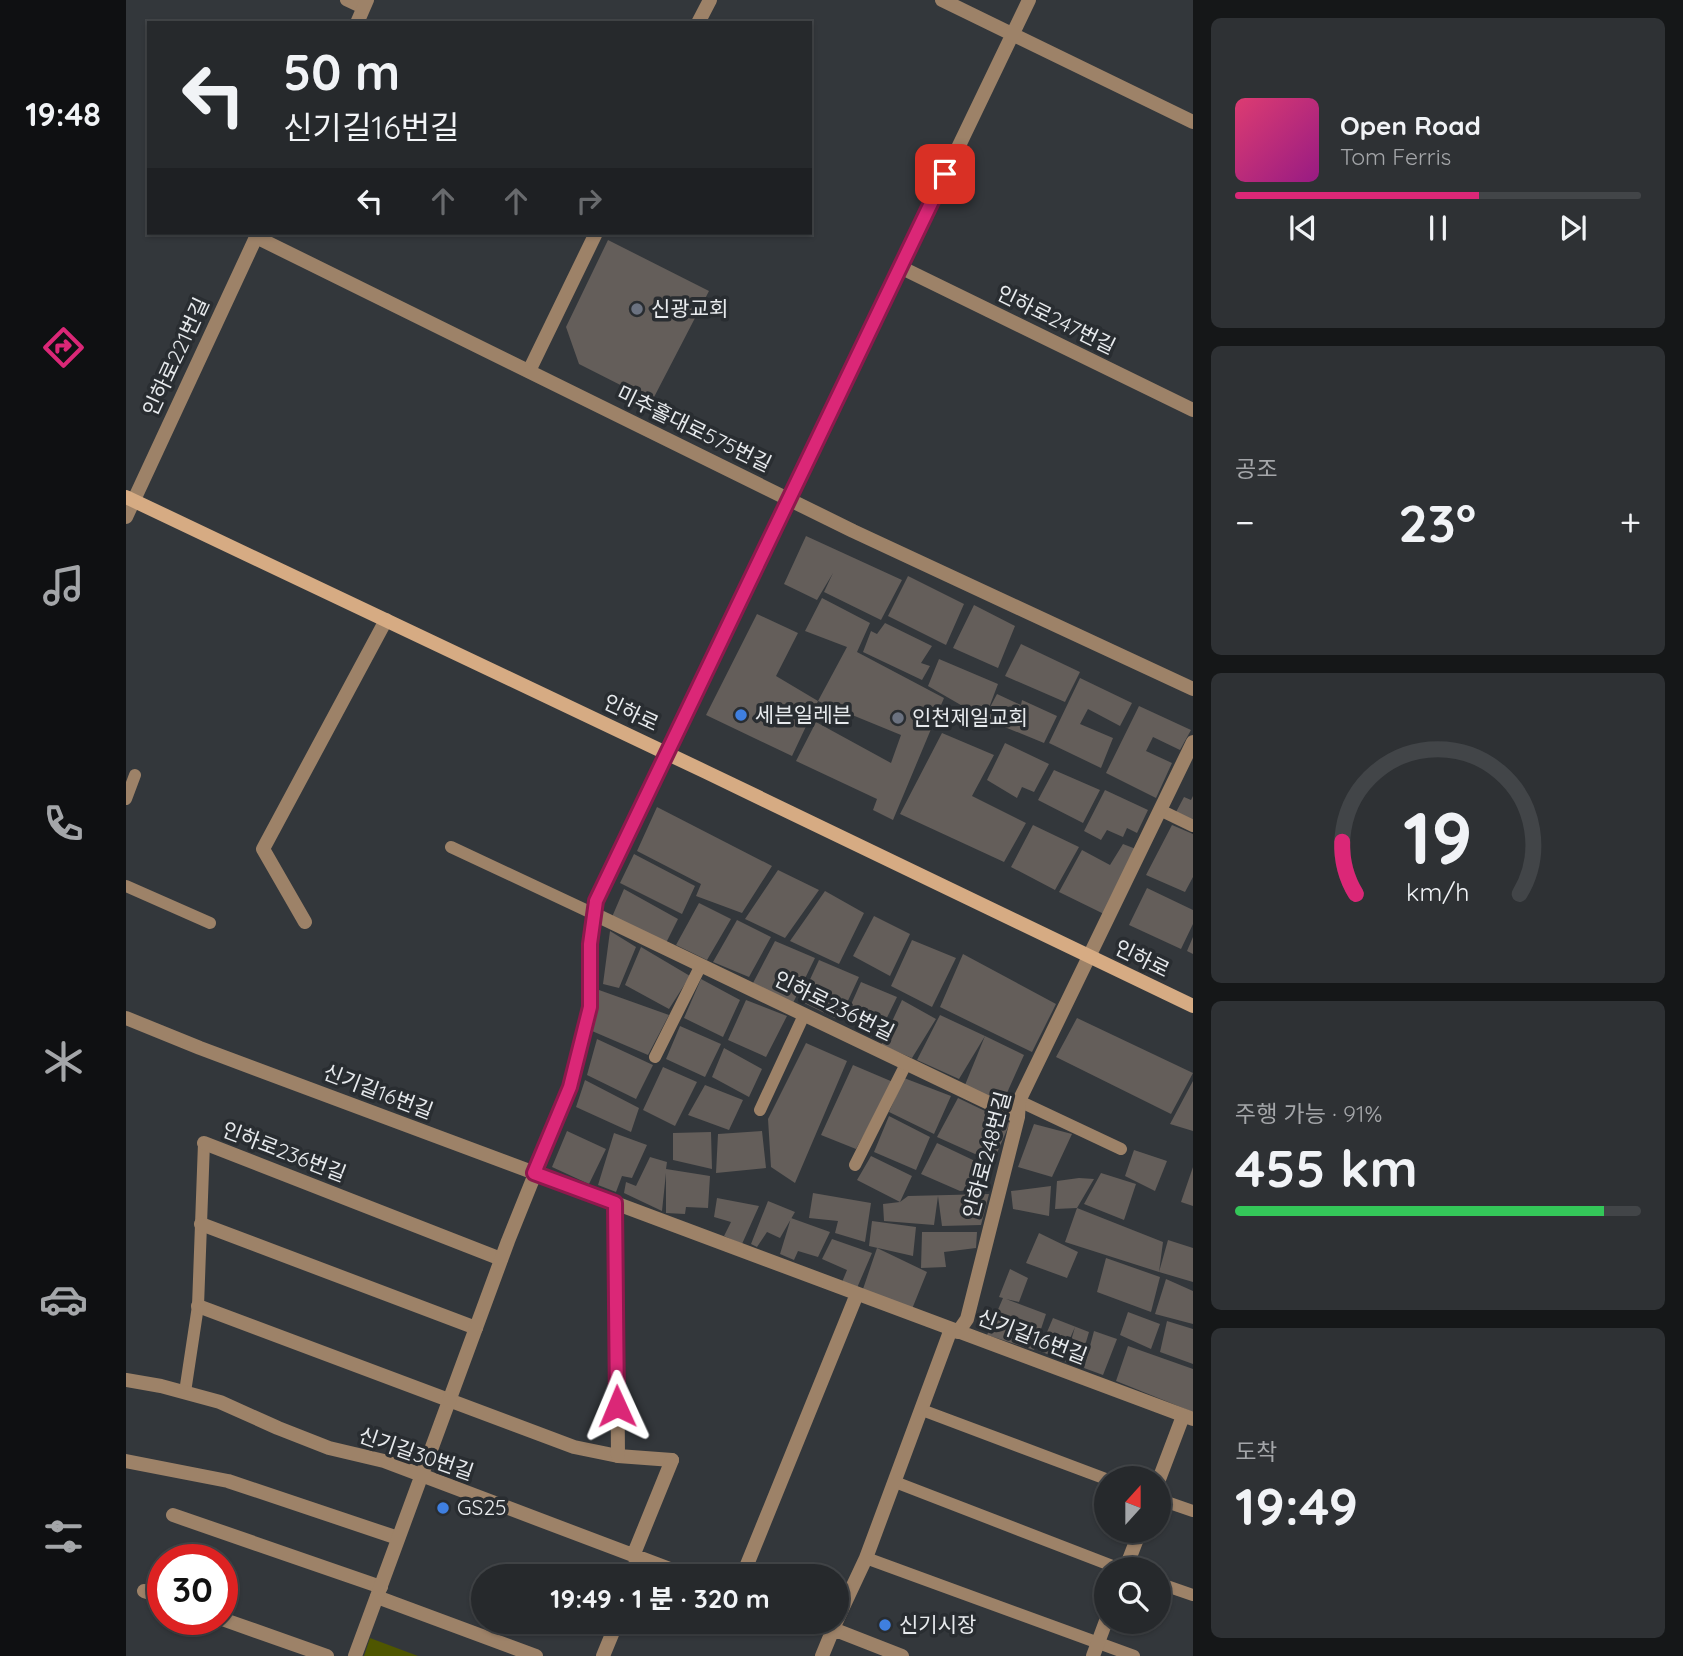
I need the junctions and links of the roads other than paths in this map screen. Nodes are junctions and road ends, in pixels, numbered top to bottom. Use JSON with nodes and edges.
{"nodes":[{"id":1,"x":346,"y":0,"type":"edge"},
{"id":2,"x":709,"y":0,"type":"edge"},
{"id":3,"x":942,"y":0,"type":"edge"},
{"id":4,"x":1029,"y":0,"type":"edge"},
{"id":5,"x":365,"y":4,"type":"edge"},
{"id":6,"x":358,"y":21,"type":"edge"},
{"id":7,"x":699,"y":21,"type":"edge"},
{"id":8,"x":1012,"y":34,"type":"junction"},
{"id":9,"x":1193,"y":122,"type":"edge"},
{"id":10,"x":257,"y":235,"type":"edge"},
{"id":11,"x":595,"y":235,"type":"edge"},
{"id":12,"x":900,"y":267,"type":"junction"},
{"id":13,"x":529,"y":371,"type":"junction"},
{"id":14,"x":1193,"y":410,"type":"edge"},
{"id":15,"x":130,"y":499,"type":"edge"},
{"id":16,"x":789,"y":499,"type":"junction"},
{"id":17,"x":126,"y":517,"type":"edge"},
{"id":18,"x":386,"y":620,"type":"junction"},
{"id":19,"x":1193,"y":689,"type":"edge"},
{"id":20,"x":1193,"y":742,"type":"edge"},
{"id":21,"x":667,"y":753,"type":"junction"},
{"id":22,"x":135,"y":775,"type":"dead end"},
{"id":23,"x":126,"y":799,"type":"edge"},
{"id":24,"x":1160,"y":810,"type":"junction"},
{"id":25,"x":1193,"y":827,"type":"edge"},
{"id":26,"x":451,"y":847,"type":"dead end"},
{"id":27,"x":126,"y":886,"type":"edge"},
{"id":28,"x":594,"y":914,"type":"junction"},
{"id":29,"x":210,"y":922,"type":"dead end"},
{"id":30,"x":305,"y":922,"type":"dead end"},
{"id":31,"x":1090,"y":957,"type":"junction"},
{"id":32,"x":701,"y":965,"type":"junction"},
{"id":33,"x":1193,"y":1006,"type":"edge"},
{"id":34,"x":804,"y":1015,"type":"junction"},
{"id":35,"x":126,"y":1018,"type":"edge"},
{"id":36,"x":655,"y":1057,"type":"dead end"},
{"id":37,"x":906,"y":1064,"type":"junction"},
{"id":38,"x":1019,"y":1101,"type":"junction"},
{"id":39,"x":760,"y":1110,"type":"dead end"},
{"id":40,"x":1018,"y":1117,"type":"junction"},
{"id":41,"x":204,"y":1143,"type":"joint"},
{"id":42,"x":1121,"y":1149,"type":"dead end"},
{"id":43,"x":855,"y":1164,"type":"dead end"},
{"id":44,"x":534,"y":1173,"type":"junction"},
{"id":45,"x":615,"y":1203,"type":"junction"},
{"id":46,"x":201,"y":1224,"type":"junction"},
{"id":47,"x":501,"y":1259,"type":"junction"},
{"id":48,"x":857,"y":1294,"type":"junction"},
{"id":49,"x":198,"y":1306,"type":"junction"},
{"id":50,"x":476,"y":1328,"type":"junction"},
{"id":51,"x":955,"y":1330,"type":"junction"},
{"id":52,"x":126,"y":1380,"type":"edge"},
{"id":53,"x":185,"y":1392,"type":"junction"},
{"id":54,"x":449,"y":1400,"type":"junction"},
{"id":55,"x":922,"y":1410,"type":"junction"},
{"id":56,"x":1188,"y":1418,"type":"edge"},
{"id":57,"x":618,"y":1456,"type":"junction"},
{"id":58,"x":126,"y":1461,"type":"edge"},
{"id":59,"x":1166,"y":1466,"type":"edge"},
{"id":60,"x":1094,"y":1474,"type":"edge"},
{"id":61,"x":421,"y":1476,"type":"junction"},
{"id":62,"x":895,"y":1482,"type":"junction"},
{"id":63,"x":1171,"y":1503,"type":"edge"},
{"id":64,"x":1193,"y":1511,"type":"edge"},
{"id":65,"x":173,"y":1515,"type":"dead end"},
{"id":66,"x":398,"y":1538,"type":"junction"},
{"id":67,"x":638,"y":1557,"type":"junction"},
{"id":68,"x":866,"y":1558,"type":"junction"},
{"id":69,"x":1094,"y":1558,"type":"edge"},
{"id":70,"x":637,"y":1564,"type":"edge"},
{"id":71,"x":657,"y":1564,"type":"edge"},
{"id":72,"x":747,"y":1564,"type":"edge"},
{"id":73,"x":1171,"y":1587,"type":"edge"},
{"id":74,"x":144,"y":1591,"type":"dead end"},
{"id":75,"x":147,"y":1592,"type":"edge"},
{"id":76,"x":379,"y":1592,"type":"junction"},
{"id":77,"x":849,"y":1594,"type":"edge"},
{"id":78,"x":1193,"y":1595,"type":"edge"},
{"id":79,"x":238,"y":1625,"type":"edge"},
{"id":80,"x":849,"y":1631,"type":"edge"},
{"id":81,"x":612,"y":1634,"type":"edge"},
{"id":82,"x":831,"y":1634,"type":"edge"},
{"id":83,"x":1095,"y":1649,"type":"edge"},
{"id":84,"x":327,"y":1656,"type":"edge"},
{"id":85,"x":355,"y":1656,"type":"edge"},
{"id":86,"x":536,"y":1656,"type":"edge"},
{"id":87,"x":603,"y":1656,"type":"edge"},
{"id":88,"x":822,"y":1656,"type":"edge"},
{"id":89,"x":902,"y":1656,"type":"edge"},
{"id":90,"x":1134,"y":1656,"type":"edge"}],
"edges":[{"from":1,"to":5,"type":"lane"},
{"from":2,"to":7,"type":"street"},
{"from":3,"to":8,"type":"street"},
{"from":4,"to":8,"type":"street"},
{"from":5,"to":6,"type":"street"},
{"from":8,"to":9,"type":"street"},
{"from":8,"to":12,"type":"street"},
{"from":10,"to":13,"type":"street","name":"미추홀대로575번길"},
{"from":10,"to":15,"type":"street","name":"인하로221번길"},
{"from":11,"to":13,"type":"street"},
{"from":12,"to":14,"type":"street","name":"인하로247번길"},
{"from":12,"to":16,"type":"street"},
{"from":13,"to":16,"type":"street","name":"미추홀대로575번길"},
{"from":15,"to":17,"type":"street","name":"인하로221번길"},
{"from":15,"to":18,"type":"main road","name":"인하로"},
{"from":16,"to":19,"type":"street","name":"미추홀대로575번길"},
{"from":16,"to":21,"type":"street"},
{"from":18,"to":21,"type":"main road","name":"인하로"},
{"from":18,"to":30,"type":"street"},
{"from":20,"to":24,"type":"street"},
{"from":21,"to":28,"type":"street"},
{"from":21,"to":31,"type":"main road","name":"인하로"},
{"from":22,"to":23,"type":"lane"},
{"from":24,"to":25,"type":"lane"},
{"from":24,"to":31,"type":"street"},
{"from":26,"to":28,"type":"lane"},
{"from":27,"to":29,"type":"lane"},
{"from":28,"to":32,"type":"street","name":"인하로236번길"},
{"from":28,"to":44,"type":"street"},
{"from":31,"to":33,"type":"main road","name":"인하로"},
{"from":31,"to":38,"type":"street","name":"인하로248번길"},
{"from":32,"to":34,"type":"street","name":"인하로236번길"},
{"from":32,"to":36,"type":"lane"},
{"from":34,"to":37,"type":"street","name":"인하로236번길"},
{"from":34,"to":39,"type":"lane"},
{"from":35,"to":44,"type":"street","name":"신기길16번길"},
{"from":37,"to":40,"type":"street","name":"인하로236번길"},
{"from":37,"to":43,"type":"lane"},
{"from":38,"to":40,"type":"street","name":"인하로248번길"},
{"from":38,"to":42,"type":"lane"},
{"from":40,"to":51,"type":"street","name":"인하로248번길"},
{"from":41,"to":46,"type":"lane","name":"인하로236번길"},
{"from":41,"to":47,"type":"street","name":"인하로236번길"},
{"from":44,"to":45,"type":"street","name":"신기길16번길"},
{"from":44,"to":47,"type":"street"},
{"from":45,"to":48,"type":"street","name":"신기길16번길"},
{"from":45,"to":57,"type":"street"},
{"from":46,"to":49,"type":"lane","name":"인하로236번길"},
{"from":46,"to":50,"type":"street"},
{"from":47,"to":50,"type":"street"},
{"from":48,"to":51,"type":"street","name":"신기길16번길"},
{"from":48,"to":72,"type":"street"},
{"from":49,"to":53,"type":"lane","name":"인하로236번길"},
{"from":49,"to":54,"type":"street"},
{"from":50,"to":54,"type":"street"},
{"from":51,"to":55,"type":"street","name":"인하로248번길"},
{"from":51,"to":56,"type":"street","name":"신기길16번길"},
{"from":52,"to":53,"type":"street","name":"신기길30번길"},
{"from":53,"to":61,"type":"street","name":"신기길30번길"},
{"from":54,"to":57,"type":"street"},
{"from":54,"to":61,"type":"street"},
{"from":55,"to":60,"type":"lane"},
{"from":55,"to":62,"type":"street","name":"인하로248번길"},
{"from":56,"to":59,"type":"street"},
{"from":57,"to":67,"type":"street"},
{"from":58,"to":66,"type":"street"},
{"from":61,"to":66,"type":"street"},
{"from":61,"to":67,"type":"street","name":"신기길30번길"},
{"from":62,"to":68,"type":"street","name":"인하로248번길"},
{"from":62,"to":69,"type":"lane"},
{"from":63,"to":64,"type":"lane"},
{"from":65,"to":76,"type":"street"},
{"from":66,"to":76,"type":"street"},
{"from":67,"to":70,"type":"street"},
{"from":67,"to":71,"type":"street","name":"신기길30번길"},
{"from":68,"to":77,"type":"street","name":"인하로248번길"},
{"from":68,"to":83,"type":"lane"},
{"from":73,"to":78,"type":"lane"},
{"from":74,"to":75,"type":"street"},
{"from":76,"to":85,"type":"street"},
{"from":76,"to":86,"type":"street"},
{"from":79,"to":84,"type":"street"},
{"from":80,"to":89,"type":"street"},
{"from":81,"to":87,"type":"street"},
{"from":82,"to":88,"type":"street","name":"인하로248번길"},
{"from":83,"to":90,"type":"lane"}]}
